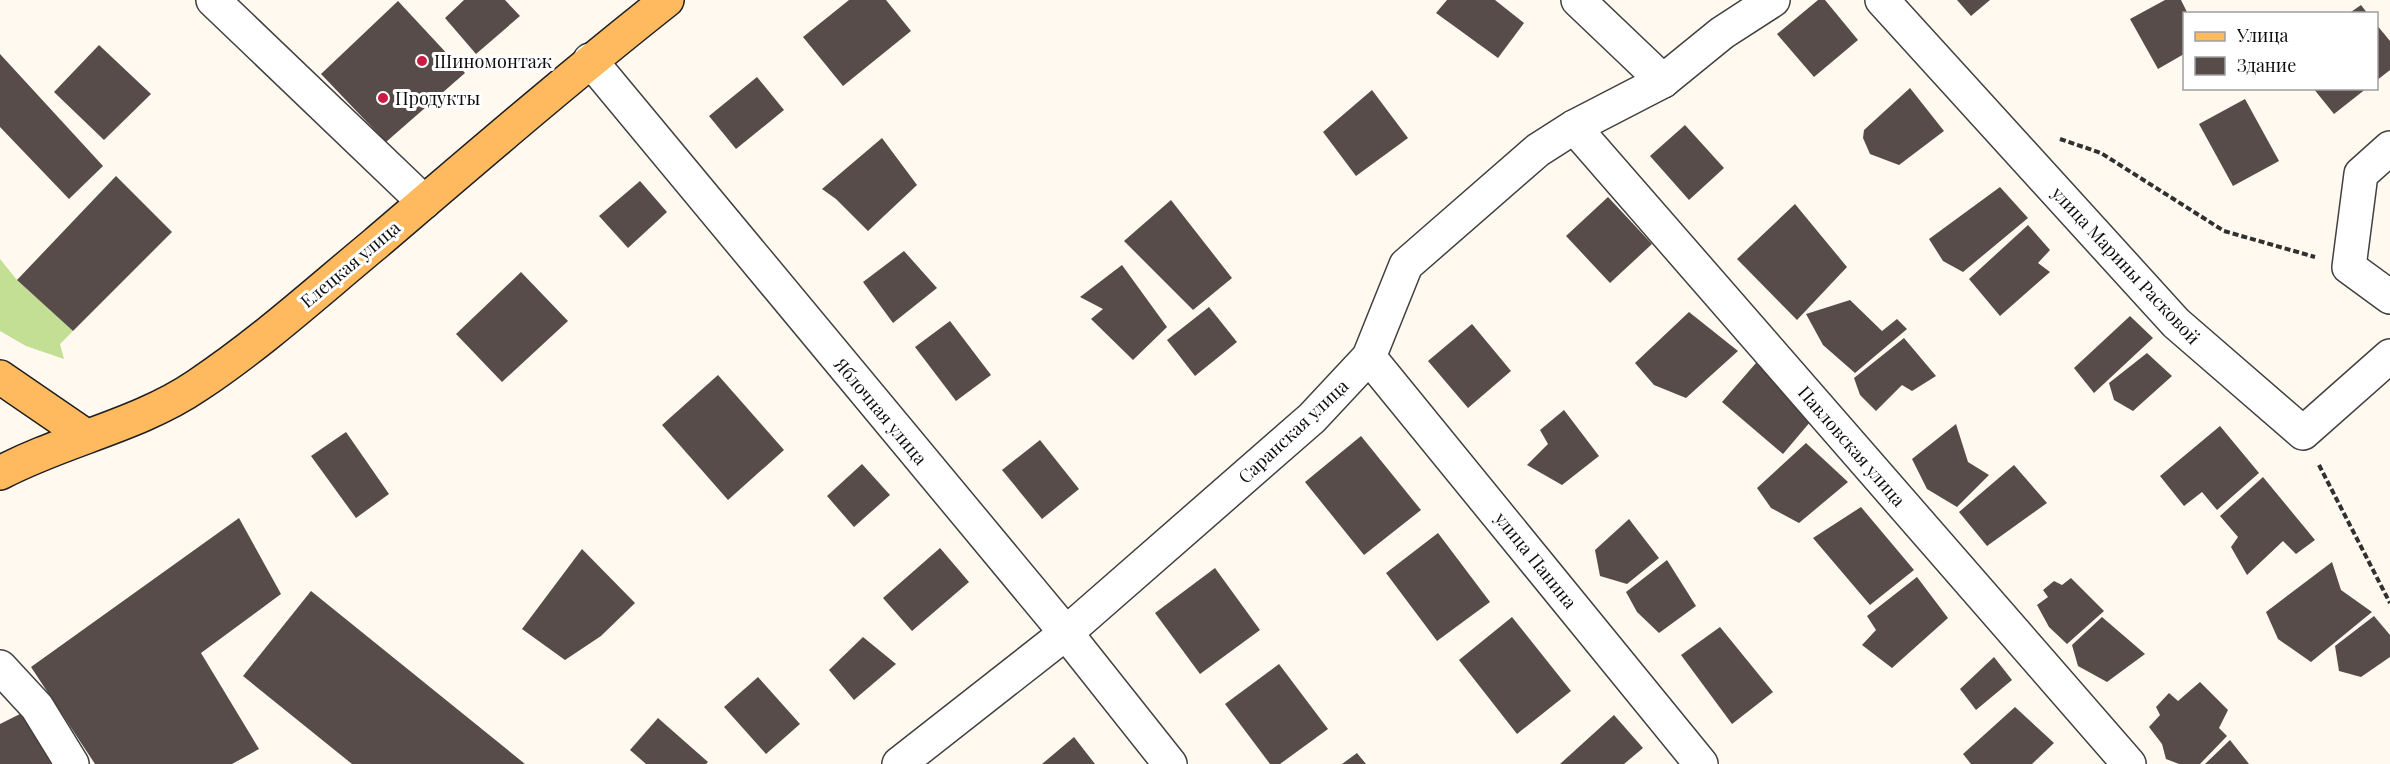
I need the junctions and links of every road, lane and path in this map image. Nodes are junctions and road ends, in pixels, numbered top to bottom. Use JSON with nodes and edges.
{"nodes":[{"id":1,"x":213,"y":0,"type":"edge"},
{"id":2,"x":667,"y":0,"type":"edge"},
{"id":3,"x":1578,"y":0,"type":"edge"},
{"id":4,"x":1773,"y":0,"type":"edge"},
{"id":5,"x":1882,"y":0,"type":"edge"},
{"id":6,"x":590,"y":60,"type":"junction"},
{"id":7,"x":1663,"y":81,"type":"junction"},
{"id":8,"x":1574,"y":127,"type":"junction"},
{"id":9,"x":2059,"y":139,"type":"dead end"},
{"id":10,"x":2390,"y":148,"type":"edge"},
{"id":11,"x":424,"y":202,"type":"junction"},
{"id":12,"x":2349,"y":267,"type":"junction"},
{"id":13,"x":2390,"y":297,"type":"edge"},
{"id":14,"x":2390,"y":356,"type":"edge"},
{"id":15,"x":1369,"y":357,"type":"junction"},
{"id":16,"x":0,"y":376,"type":"edge"},
{"id":17,"x":2303,"y":433,"type":"junction"},
{"id":18,"x":86,"y":436,"type":"junction"},
{"id":19,"x":0,"y":473,"type":"edge"},
{"id":20,"x":2390,"y":603,"type":"edge"},
{"id":21,"x":1066,"y":633,"type":"junction"},
{"id":22,"x":0,"y":667,"type":"edge"},
{"id":23,"x":72,"y":764,"type":"edge"},
{"id":24,"x":899,"y":764,"type":"edge"},
{"id":25,"x":1170,"y":764,"type":"edge"},
{"id":26,"x":1701,"y":764,"type":"edge"},
{"id":27,"x":2129,"y":764,"type":"edge"}],
"edges":[{"from":1,"to":11,"type":"street"},
{"from":2,"to":6,"type":"main road","name":"Елецкая улица"},
{"from":3,"to":7,"type":"street"},
{"from":4,"to":7,"type":"street","name":"Саранская улица"},
{"from":5,"to":17,"type":"street","name":"улица Марины Расковой"},
{"from":6,"to":11,"type":"main road","name":"Елецкая улица"},
{"from":6,"to":21,"type":"street","name":"Яблочная улица"},
{"from":7,"to":8,"type":"street","name":"Саранская улица"},
{"from":8,"to":15,"type":"street","name":"Саранская улица"},
{"from":8,"to":27,"type":"street","name":"Павловская улица"},
{"from":9,"to":12,"type":"path"},
{"from":10,"to":12,"type":"street"},
{"from":11,"to":18,"type":"main road","name":"Елецкая улица"},
{"from":12,"to":13,"type":"street"},
{"from":14,"to":17,"type":"street"},
{"from":15,"to":21,"type":"street","name":"Саранская улица"},
{"from":15,"to":26,"type":"street","name":"улица Панина"},
{"from":16,"to":18,"type":"main road"},
{"from":17,"to":20,"type":"path"},
{"from":18,"to":19,"type":"main road","name":"Елецкая улица"},
{"from":21,"to":24,"type":"street","name":"Саранская улица"},
{"from":21,"to":25,"type":"street","name":"Яблочная улица"},
{"from":22,"to":23,"type":"street"}]}
